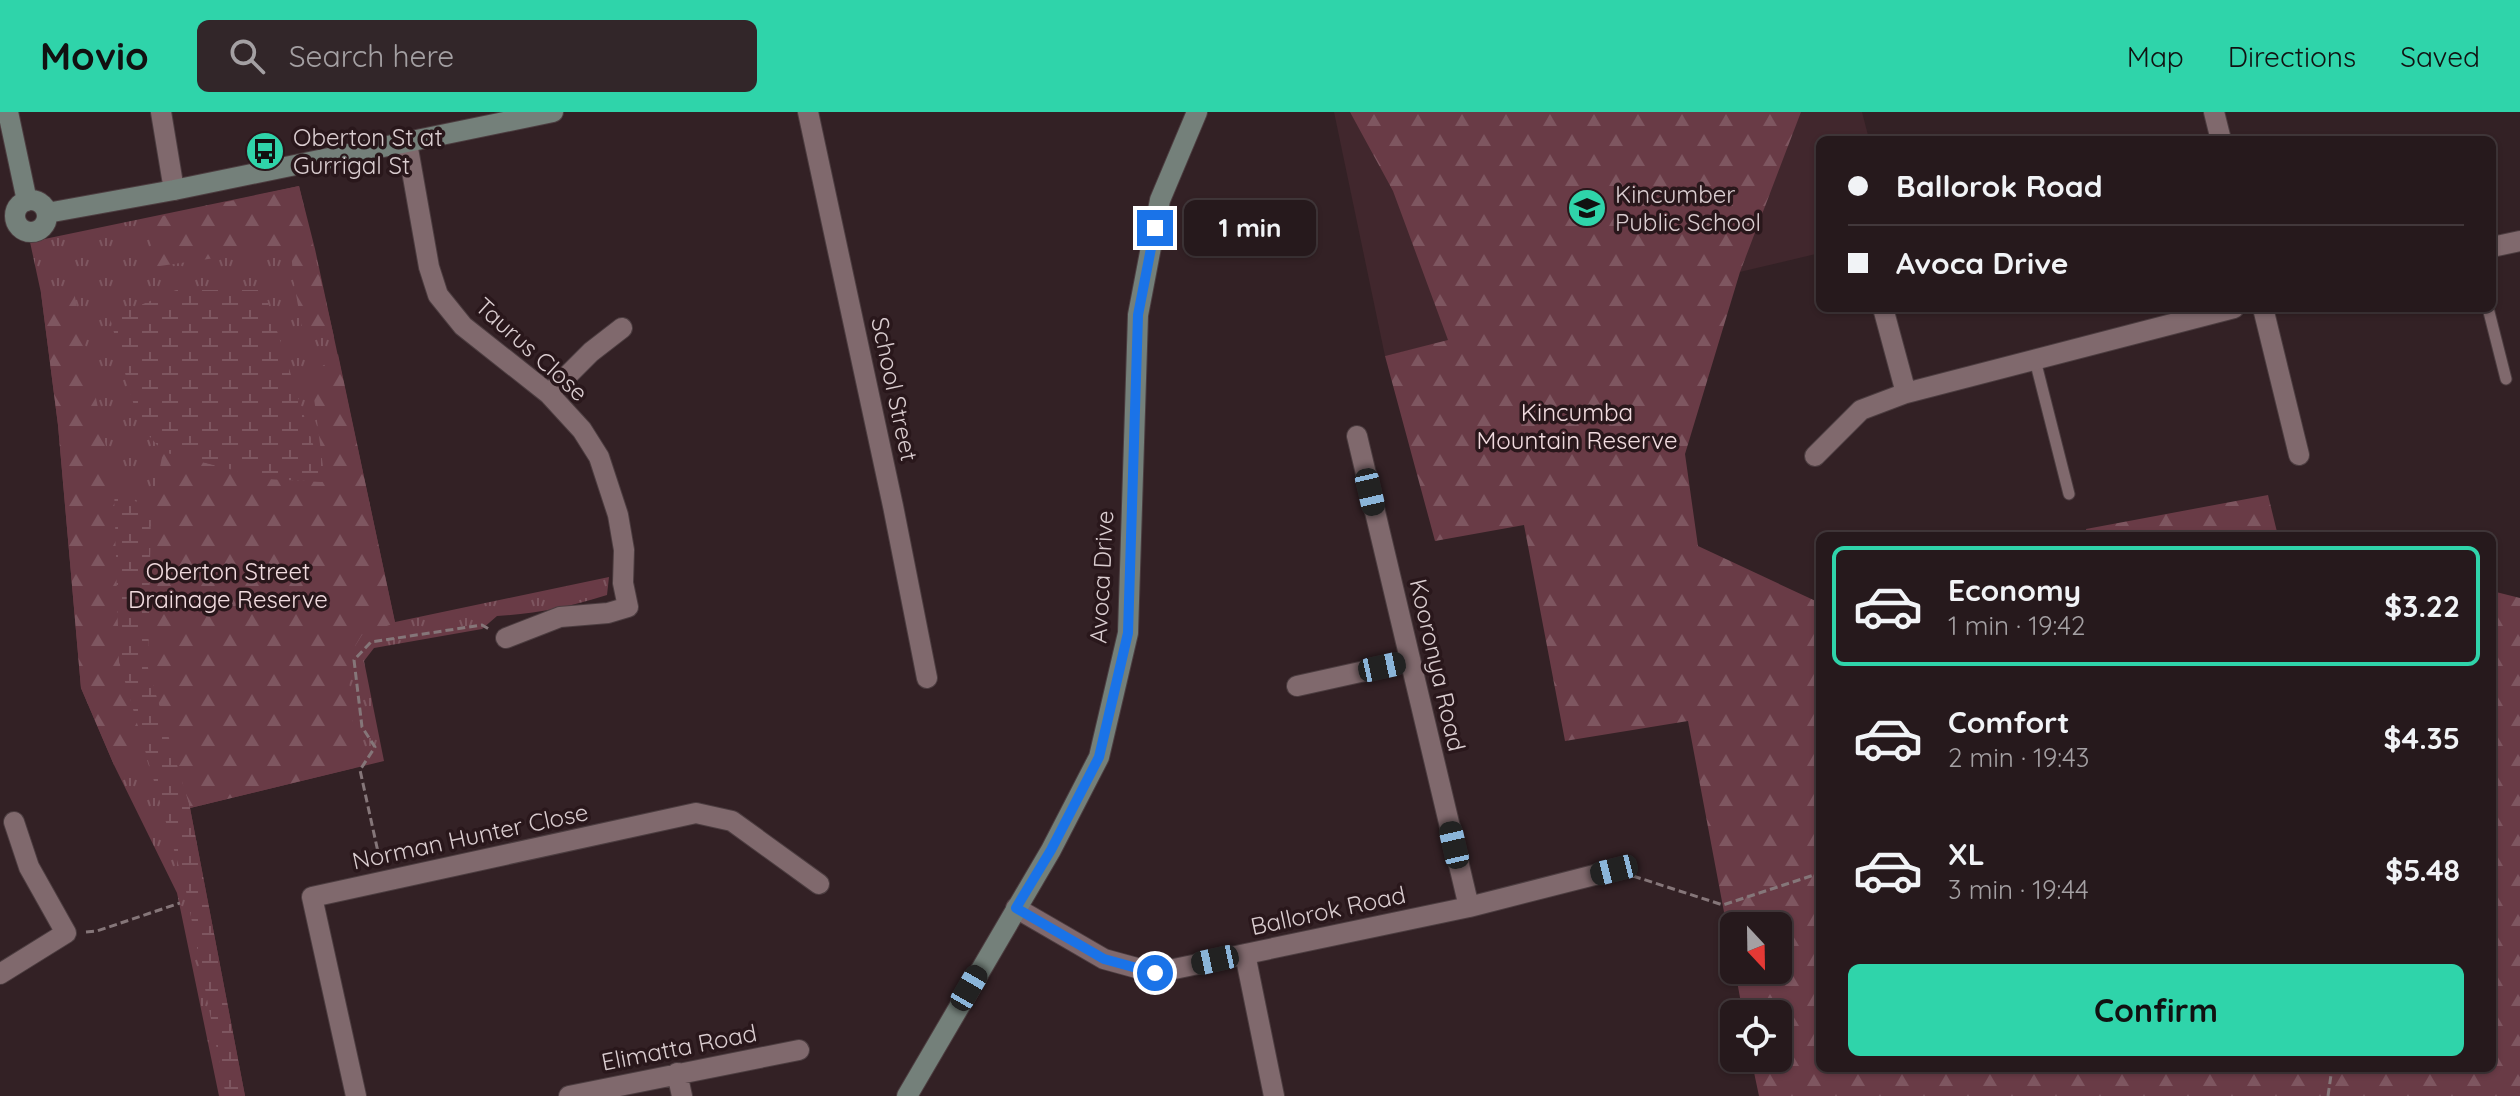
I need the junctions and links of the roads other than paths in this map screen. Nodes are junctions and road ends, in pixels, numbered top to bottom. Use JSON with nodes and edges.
{"nodes":[{"id":1,"x":8,"y":112,"type":"edge"},
{"id":2,"x":161,"y":112,"type":"edge"},
{"id":3,"x":553,"y":112,"type":"edge"},
{"id":4,"x":808,"y":112,"type":"edge"},
{"id":5,"x":1197,"y":112,"type":"edge"},
{"id":6,"x":2214,"y":112,"type":"edge"},
{"id":7,"x":2220,"y":136,"type":"edge"},
{"id":8,"x":407,"y":143,"type":"junction"},
{"id":9,"x":174,"y":190,"type":"junction"},
{"id":10,"x":27,"y":201,"type":"junction"},
{"id":11,"x":47,"y":213,"type":"junction"},
{"id":12,"x":8,"y":222,"type":"edge"},
{"id":13,"x":2520,"y":241,"type":"edge"},
{"id":14,"x":2496,"y":246,"type":"edge"},
{"id":15,"x":1884,"y":312,"type":"edge"},
{"id":16,"x":2219,"y":312,"type":"edge"},
{"id":17,"x":2264,"y":312,"type":"edge"},
{"id":18,"x":2489,"y":312,"type":"edge"},
{"id":19,"x":622,"y":328,"type":"dead end"},
{"id":20,"x":2035,"y":360,"type":"junction"},
{"id":21,"x":2506,"y":379,"type":"dead end"},
{"id":22,"x":1906,"y":393,"type":"junction"},
{"id":23,"x":549,"y":394,"type":"junction"},
{"id":24,"x":1357,"y":436,"type":"dead end"},
{"id":25,"x":2299,"y":455,"type":"dead end"},
{"id":26,"x":1815,"y":456,"type":"dead end"},
{"id":27,"x":2069,"y":494,"type":"dead end"},
{"id":28,"x":506,"y":638,"type":"road end"},
{"id":29,"x":1410,"y":661,"type":"junction"},
{"id":30,"x":927,"y":678,"type":"dead end"},
{"id":31,"x":1297,"y":686,"type":"dead end"},
{"id":32,"x":14,"y":822,"type":"dead end"},
{"id":33,"x":1614,"y":870,"type":"road end"},
{"id":34,"x":819,"y":884,"type":"dead end"},
{"id":35,"x":1469,"y":907,"type":"junction"},
{"id":36,"x":1016,"y":908,"type":"junction"},
{"id":37,"x":1245,"y":954,"type":"junction"},
{"id":38,"x":0,"y":974,"type":"edge"},
{"id":39,"x":799,"y":1050,"type":"dead end"},
{"id":40,"x":677,"y":1073,"type":"junction"},
{"id":41,"x":356,"y":1096,"type":"edge"},
{"id":42,"x":569,"y":1096,"type":"edge"},
{"id":43,"x":682,"y":1096,"type":"edge"},
{"id":44,"x":907,"y":1096,"type":"edge"},
{"id":45,"x":1274,"y":1096,"type":"edge"}],
"edges":[{"from":1,"to":10,"type":"main road"},
{"from":2,"to":9,"type":"street"},
{"from":3,"to":8,"type":"main road"},
{"from":4,"to":30,"type":"street","name":"School Street"},
{"from":5,"to":36,"type":"main road","name":"Avoca Drive"},
{"from":6,"to":7,"type":"street"},
{"from":8,"to":9,"type":"main road"},
{"from":8,"to":23,"type":"street","name":"Taurus Close"},
{"from":9,"to":11,"type":"main road"},
{"from":10,"to":11,"type":"main road"},
{"from":10,"to":12,"type":"main road"},
{"from":11,"to":12,"type":"main road"},
{"from":13,"to":14,"type":"street"},
{"from":15,"to":22,"type":"street"},
{"from":16,"to":20,"type":"street"},
{"from":17,"to":25,"type":"street"},
{"from":18,"to":21,"type":"lane"},
{"from":19,"to":23,"type":"street"},
{"from":20,"to":22,"type":"street"},
{"from":20,"to":27,"type":"lane"},
{"from":22,"to":26,"type":"street"},
{"from":23,"to":28,"type":"street","name":"Taurus Close"},
{"from":24,"to":29,"type":"street","name":"Kooronya Road"},
{"from":29,"to":31,"type":"street"},
{"from":29,"to":35,"type":"street","name":"Kooronya Road"},
{"from":32,"to":38,"type":"street"},
{"from":33,"to":35,"type":"street","name":"Ballorok Road"},
{"from":34,"to":41,"type":"street","name":"Norman Hunter Close"},
{"from":35,"to":37,"type":"street","name":"Ballorok Road"},
{"from":36,"to":37,"type":"street","name":"Ballorok Road"},
{"from":36,"to":44,"type":"main road","name":"Avoca Drive"},
{"from":37,"to":45,"type":"street"},
{"from":39,"to":40,"type":"street","name":"Elimatta Road"},
{"from":40,"to":42,"type":"street","name":"Elimatta Road"},
{"from":40,"to":43,"type":"street"}]}
